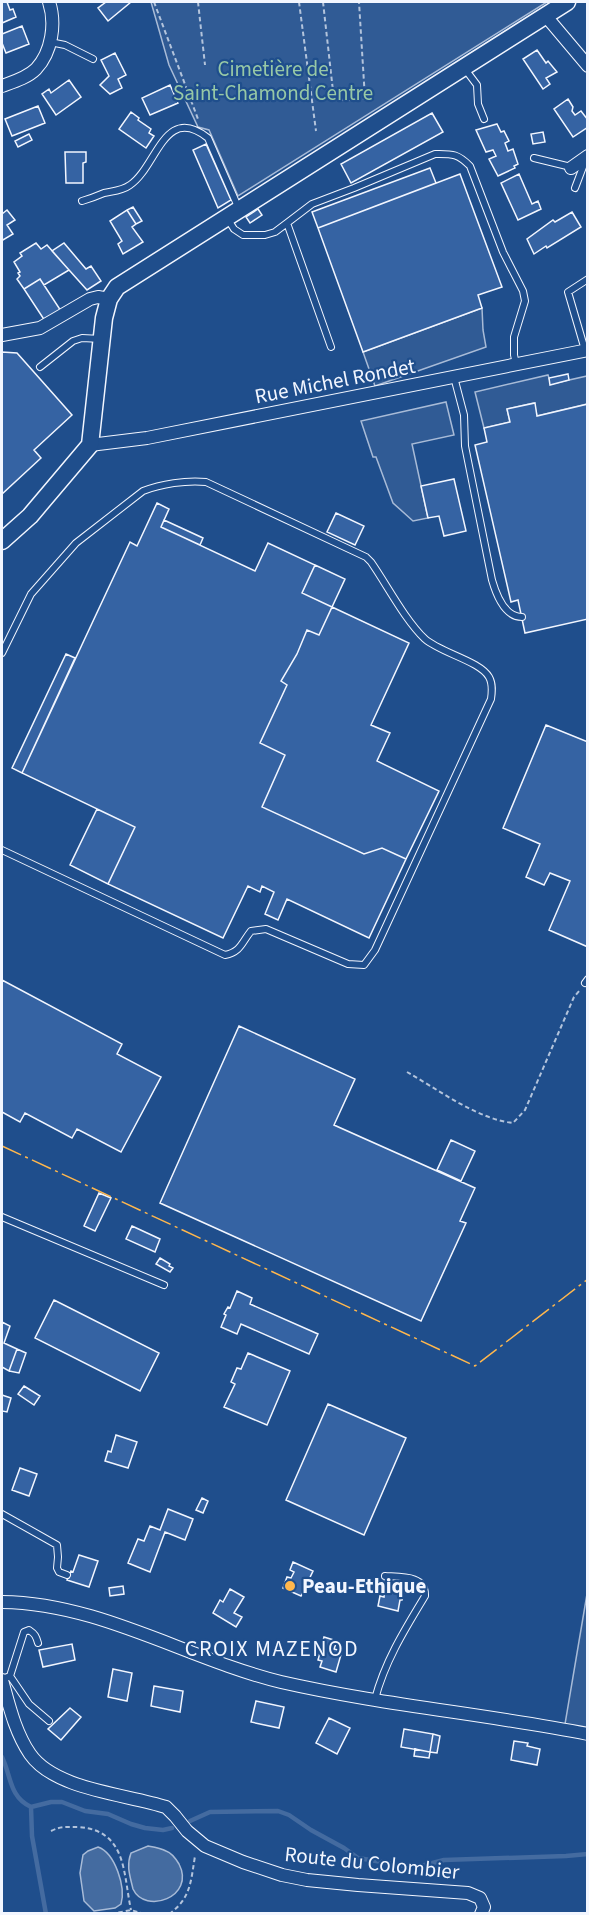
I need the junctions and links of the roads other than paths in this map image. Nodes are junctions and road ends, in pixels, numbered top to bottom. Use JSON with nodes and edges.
{"nodes":[{"id":1,"x":50,"y":2,"type":"edge"},
{"id":2,"x":567,"y":2,"type":"edge"},
{"id":3,"x":545,"y":15,"type":"junction"},
{"id":4,"x":50,"y":42,"type":"junction"},
{"id":5,"x":93,"y":59,"type":"dead end"},
{"id":6,"x":463,"y":66,"type":"junction"},
{"id":7,"x":588,"y":66,"type":"edge"},
{"id":8,"x":2,"y":86,"type":"edge"},
{"id":9,"x":484,"y":119,"type":"dead end"},
{"id":10,"x":587,"y":156,"type":"edge"},
{"id":11,"x":534,"y":158,"type":"dead end"},
{"id":12,"x":572,"y":168,"type":"joint"},
{"id":13,"x":574,"y":188,"type":"dead end"},
{"id":14,"x":82,"y":201,"type":"dead end"},
{"id":15,"x":233,"y":213,"type":"junction"},
{"id":16,"x":287,"y":223,"type":"junction"},
{"id":17,"x":588,"y":279,"type":"edge"},
{"id":18,"x":109,"y":299,"type":"junction"},
{"id":19,"x":2,"y":335,"type":"edge"},
{"id":20,"x":101,"y":339,"type":"junction"},
{"id":21,"x":331,"y":347,"type":"dead end"},
{"id":22,"x":586,"y":350,"type":"edge"},
{"id":23,"x":516,"y":365,"type":"junction"},
{"id":24,"x":40,"y":367,"type":"dead end"},
{"id":25,"x":454,"y":377,"type":"junction"},
{"id":26,"x":90,"y":445,"type":"junction"},
{"id":27,"x":2,"y":541,"type":"edge"},
{"id":28,"x":522,"y":617,"type":"dead end"},
{"id":29,"x":2,"y":653,"type":"edge"},
{"id":30,"x":2,"y":850,"type":"edge"},
{"id":31,"x":2,"y":1217,"type":"edge"},
{"id":32,"x":164,"y":1285,"type":"dead end"},
{"id":33,"x":2,"y":1514,"type":"edge"},
{"id":34,"x":67,"y":1575,"type":"dead end"},
{"id":35,"x":385,"y":1576,"type":"dead end"},
{"id":36,"x":2,"y":1602,"type":"edge"},
{"id":37,"x":38,"y":1643,"type":"dead end"},
{"id":38,"x":4,"y":1678,"type":"edge"},
{"id":39,"x":375,"y":1699,"type":"junction"},
{"id":40,"x":49,"y":1721,"type":"dead end"},
{"id":41,"x":588,"y":1734,"type":"edge"},
{"id":42,"x":480,"y":1914,"type":"edge"}],
"edges":[{"from":1,"to":4,"type":"street"},
{"from":2,"to":3,"type":"street"},
{"from":3,"to":6,"type":"street"},
{"from":3,"to":7,"type":"street"},
{"from":4,"to":5,"type":"lane"},
{"from":4,"to":8,"type":"street"},
{"from":6,"to":9,"type":"lane"},
{"from":6,"to":15,"type":"street"},
{"from":10,"to":12,"type":"street"},
{"from":10,"to":13,"type":"lane"},
{"from":11,"to":12,"type":"lane"},
{"from":14,"to":15,"type":"lane"},
{"from":15,"to":16,"type":"lane"},
{"from":15,"to":18,"type":"street"},
{"from":16,"to":21,"type":"lane"},
{"from":16,"to":23,"type":"lane"},
{"from":17,"to":22,"type":"lane"},
{"from":18,"to":19,"type":"street"},
{"from":18,"to":20,"type":"street"},
{"from":20,"to":24,"type":"lane"},
{"from":20,"to":26,"type":"street"},
{"from":22,"to":23,"type":"street","name":"Rue Michel Rondet"},
{"from":23,"to":25,"type":"street","name":"Rue Michel Rondet"},
{"from":25,"to":26,"type":"street","name":"Rue Michel Rondet"},
{"from":25,"to":28,"type":"lane"},
{"from":26,"to":27,"type":"street"},
{"from":29,"to":30,"type":"lane"},
{"from":31,"to":32,"type":"lane"},
{"from":33,"to":34,"type":"lane"},
{"from":35,"to":39,"type":"lane"},
{"from":36,"to":39,"type":"street"},
{"from":37,"to":38,"type":"lane"},
{"from":38,"to":40,"type":"lane"},
{"from":38,"to":42,"type":"street","name":"Route du Colombier"},
{"from":39,"to":41,"type":"street"}]}
